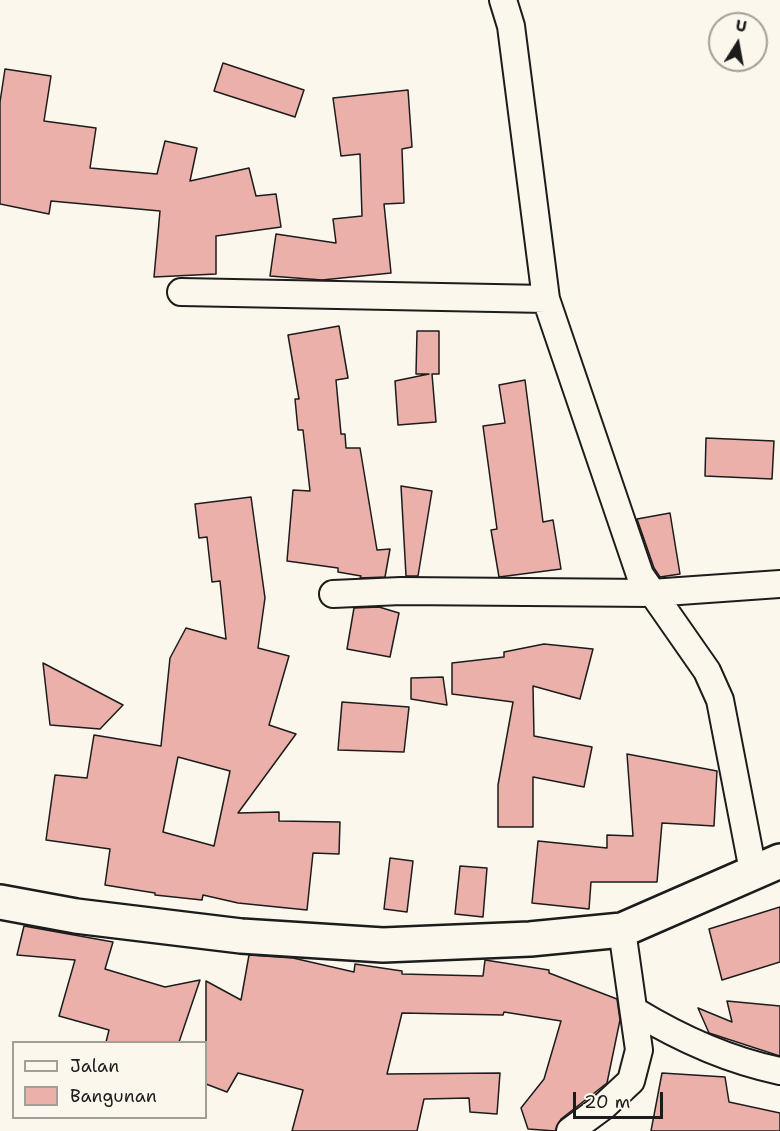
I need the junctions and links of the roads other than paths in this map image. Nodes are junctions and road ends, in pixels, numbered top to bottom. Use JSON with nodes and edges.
{"nodes":[{"id":1,"x":503,"y":0,"type":"edge"},
{"id":2,"x":181,"y":292,"type":"dead end"},
{"id":3,"x":546,"y":299,"type":"junction"},
{"id":4,"x":780,"y":584,"type":"edge"},
{"id":5,"x":651,"y":593,"type":"junction"},
{"id":6,"x":333,"y":594,"type":"dead end"},
{"id":7,"x":767,"y":866,"type":"edge"},
{"id":8,"x":0,"y":902,"type":"edge"},
{"id":9,"x":622,"y":930,"type":"junction"},
{"id":10,"x":635,"y":1011,"type":"junction"},
{"id":11,"x":780,"y":1071,"type":"edge"},
{"id":12,"x":570,"y":1131,"type":"edge"}],
"edges":[{"from":1,"to":3,"type":"street"},
{"from":2,"to":3,"type":"street"},
{"from":3,"to":5,"type":"street"},
{"from":4,"to":5,"type":"street"},
{"from":5,"to":6,"type":"street"},
{"from":5,"to":7,"type":"street"},
{"from":7,"to":9,"type":"street"},
{"from":8,"to":9,"type":"street"},
{"from":9,"to":10,"type":"street"},
{"from":10,"to":11,"type":"street"},
{"from":10,"to":12,"type":"street"}]}
